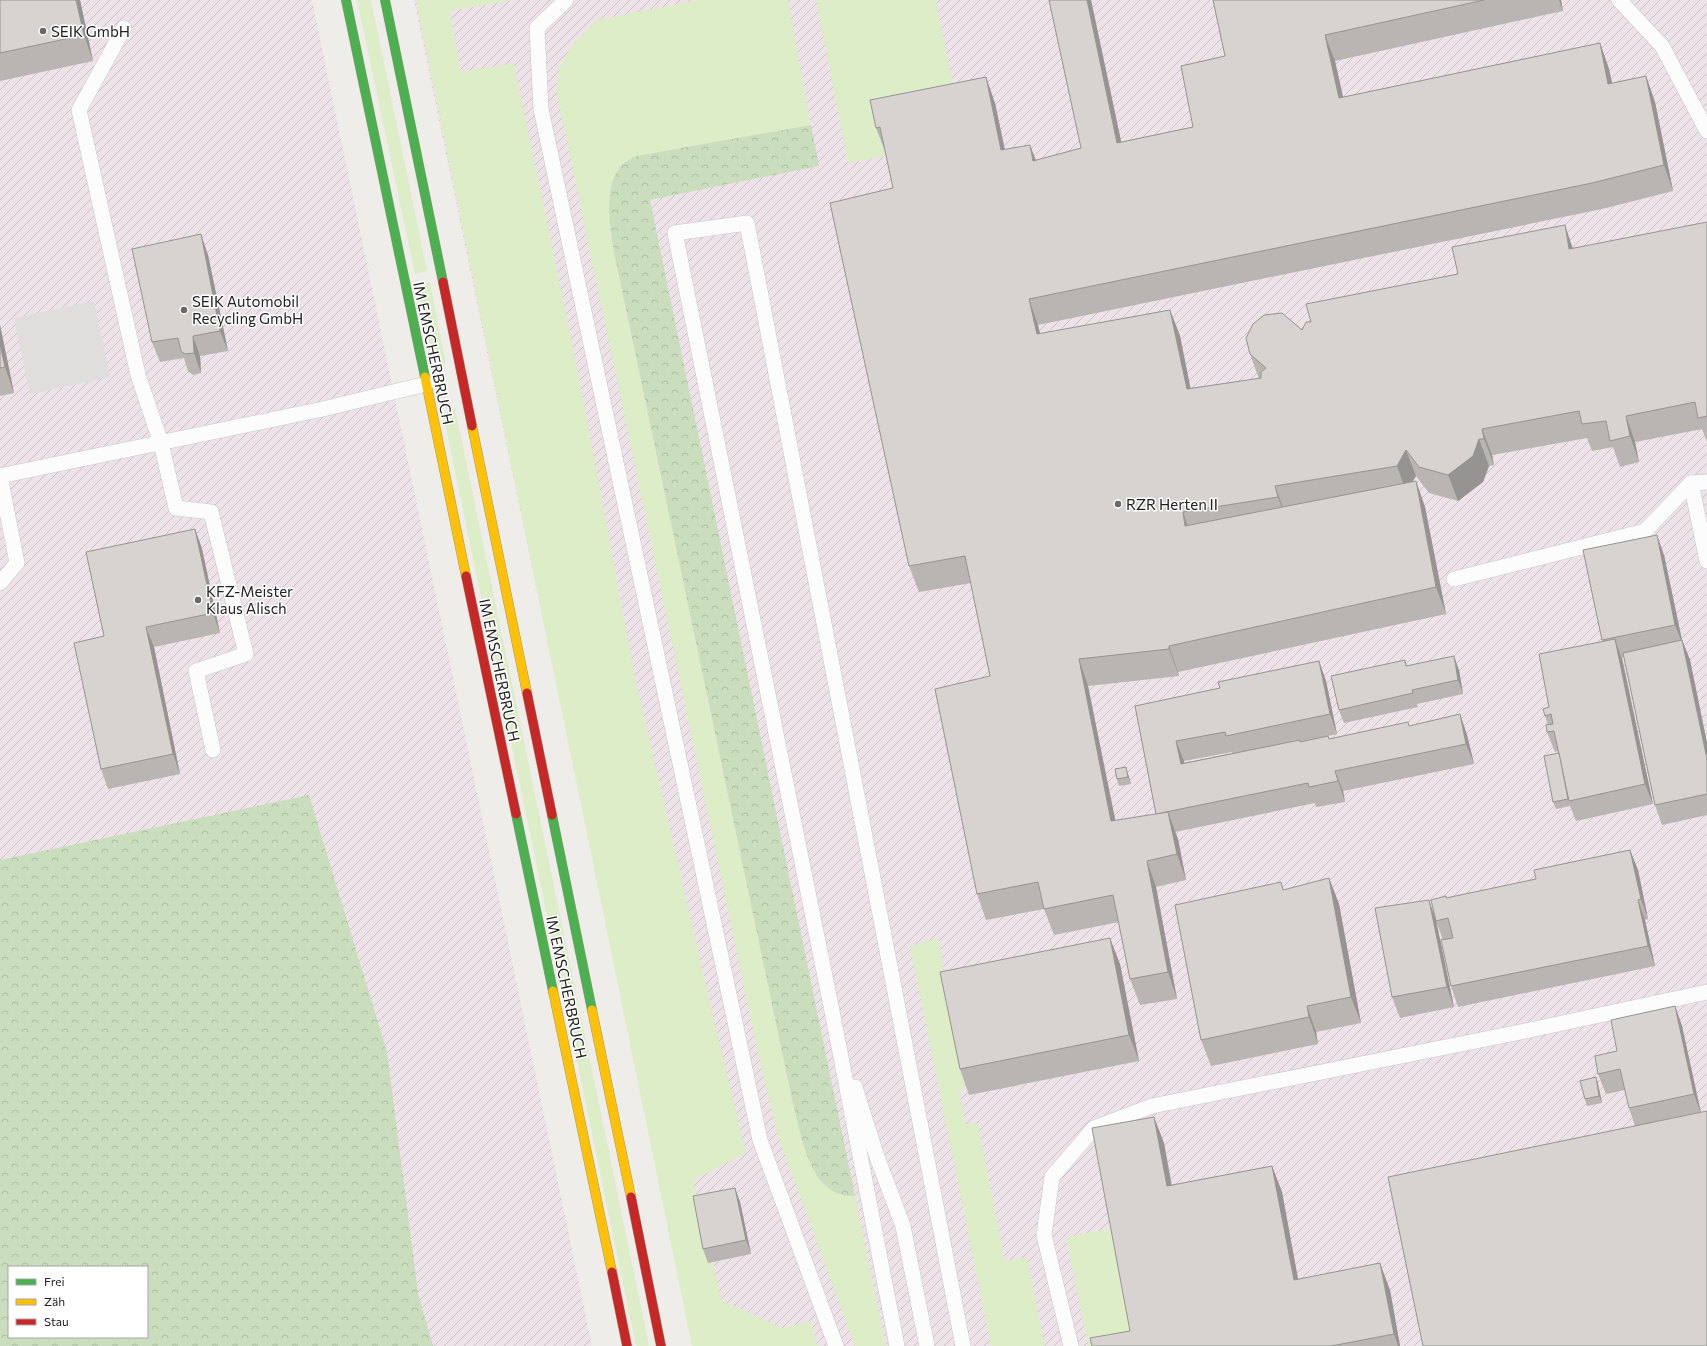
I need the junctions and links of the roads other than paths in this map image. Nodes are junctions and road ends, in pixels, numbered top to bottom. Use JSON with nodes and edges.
{"nodes":[{"id":1,"x":346,"y":0,"type":"edge"},
{"id":2,"x":385,"y":0,"type":"edge"},
{"id":3,"x":566,"y":0,"type":"edge"},
{"id":4,"x":1619,"y":0,"type":"edge"},
{"id":5,"x":124,"y":28,"type":"dead end"},
{"id":6,"x":1707,"y":131,"type":"edge"},
{"id":7,"x":426,"y":384,"type":"junction"},
{"id":8,"x":161,"y":443,"type":"junction"},
{"id":9,"x":1707,"y":482,"type":"edge"},
{"id":10,"x":1691,"y":483,"type":"junction"},
{"id":11,"x":1707,"y":561,"type":"edge"},
{"id":12,"x":1454,"y":579,"type":"dead end"},
{"id":13,"x":0,"y":583,"type":"edge"},
{"id":14,"x":213,"y":750,"type":"dead end"},
{"id":15,"x":1707,"y":992,"type":"edge"},
{"id":16,"x":833,"y":1016,"type":"junction"},
{"id":17,"x":627,"y":1346,"type":"edge"},
{"id":18,"x":661,"y":1346,"type":"edge"},
{"id":19,"x":836,"y":1346,"type":"edge"},
{"id":20,"x":897,"y":1346,"type":"edge"},
{"id":21,"x":927,"y":1346,"type":"edge"},
{"id":22,"x":963,"y":1346,"type":"edge"},
{"id":23,"x":1071,"y":1346,"type":"edge"}],
"edges":[{"from":1,"to":7,"type":"main road","name":"IM EMSCHERBRUCH"},
{"from":2,"to":18,"type":"main road","name":"IM EMSCHERBRUCH"},
{"from":3,"to":19,"type":"lane"},
{"from":4,"to":6,"type":"lane"},
{"from":5,"to":8,"type":"lane"},
{"from":7,"to":8,"type":"lane"},
{"from":7,"to":17,"type":"main road","name":"IM EMSCHERBRUCH"},
{"from":8,"to":13,"type":"lane"},
{"from":8,"to":14,"type":"lane"},
{"from":9,"to":10,"type":"lane"},
{"from":10,"to":11,"type":"lane"},
{"from":10,"to":12,"type":"lane"},
{"from":15,"to":23,"type":"lane"},
{"from":16,"to":20,"type":"lane"},
{"from":16,"to":21,"type":"lane"},
{"from":16,"to":22,"type":"lane"}]}
